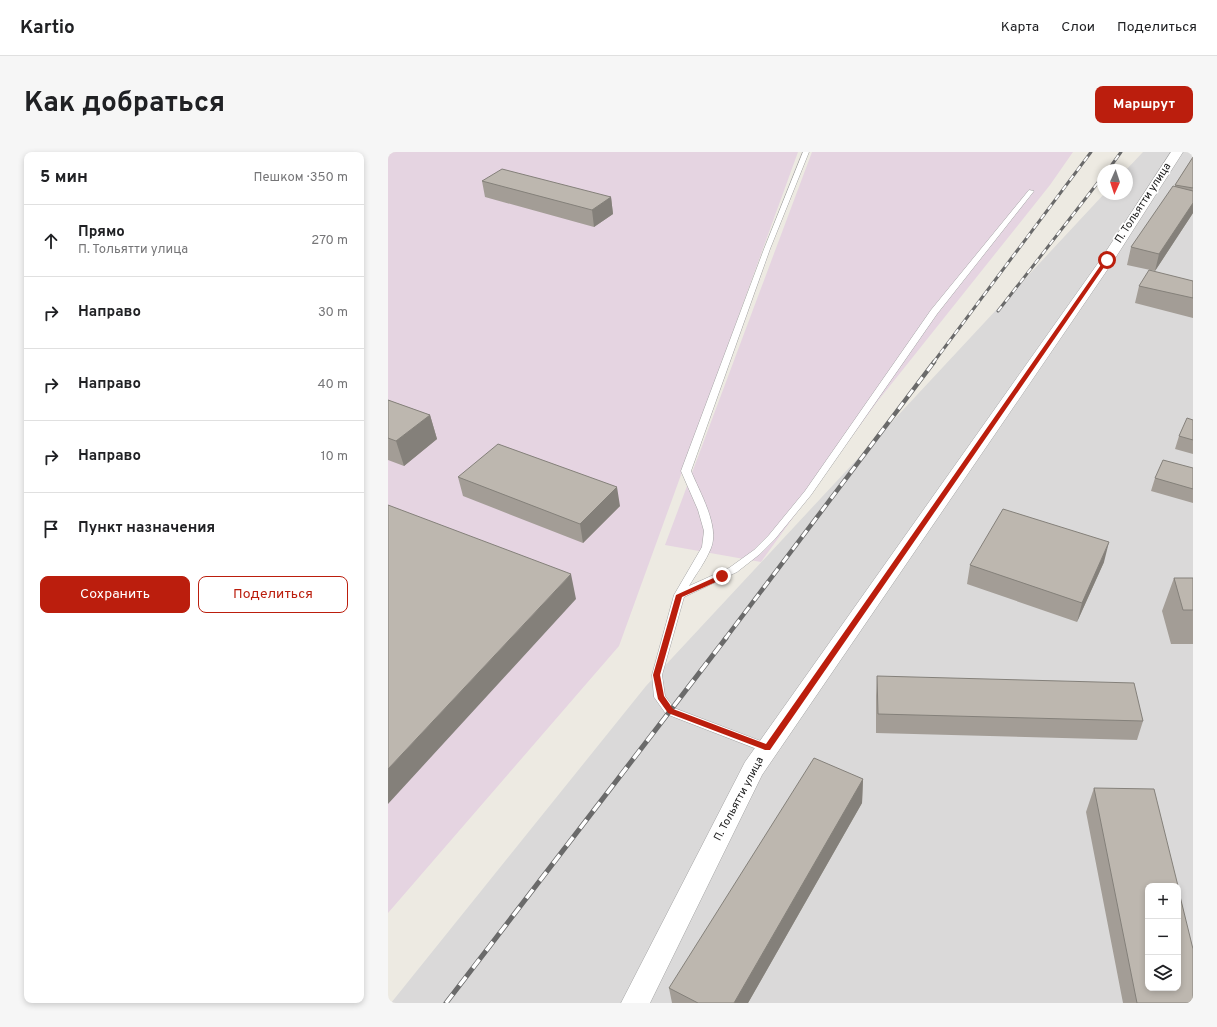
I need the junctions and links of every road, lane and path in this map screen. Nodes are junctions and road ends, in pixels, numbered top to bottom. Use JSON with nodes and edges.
{"nodes":[{"id":1,"x":806,"y":152,"type":"edge"},
{"id":2,"x":1177,"y":152,"type":"edge"},
{"id":3,"x":1031,"y":191,"type":"dead end"},
{"id":4,"x":679,"y":595,"type":"junction"},
{"id":5,"x":767,"y":748,"type":"junction"},
{"id":6,"x":636,"y":1003,"type":"edge"}],
"edges":[{"from":1,"to":4,"type":"lane"},
{"from":2,"to":5,"type":"street","name":"П. Тольятти улица"},
{"from":3,"to":4,"type":"lane"},
{"from":4,"to":5,"type":"lane"},
{"from":5,"to":6,"type":"street","name":"П. Тольятти улица"}]}
